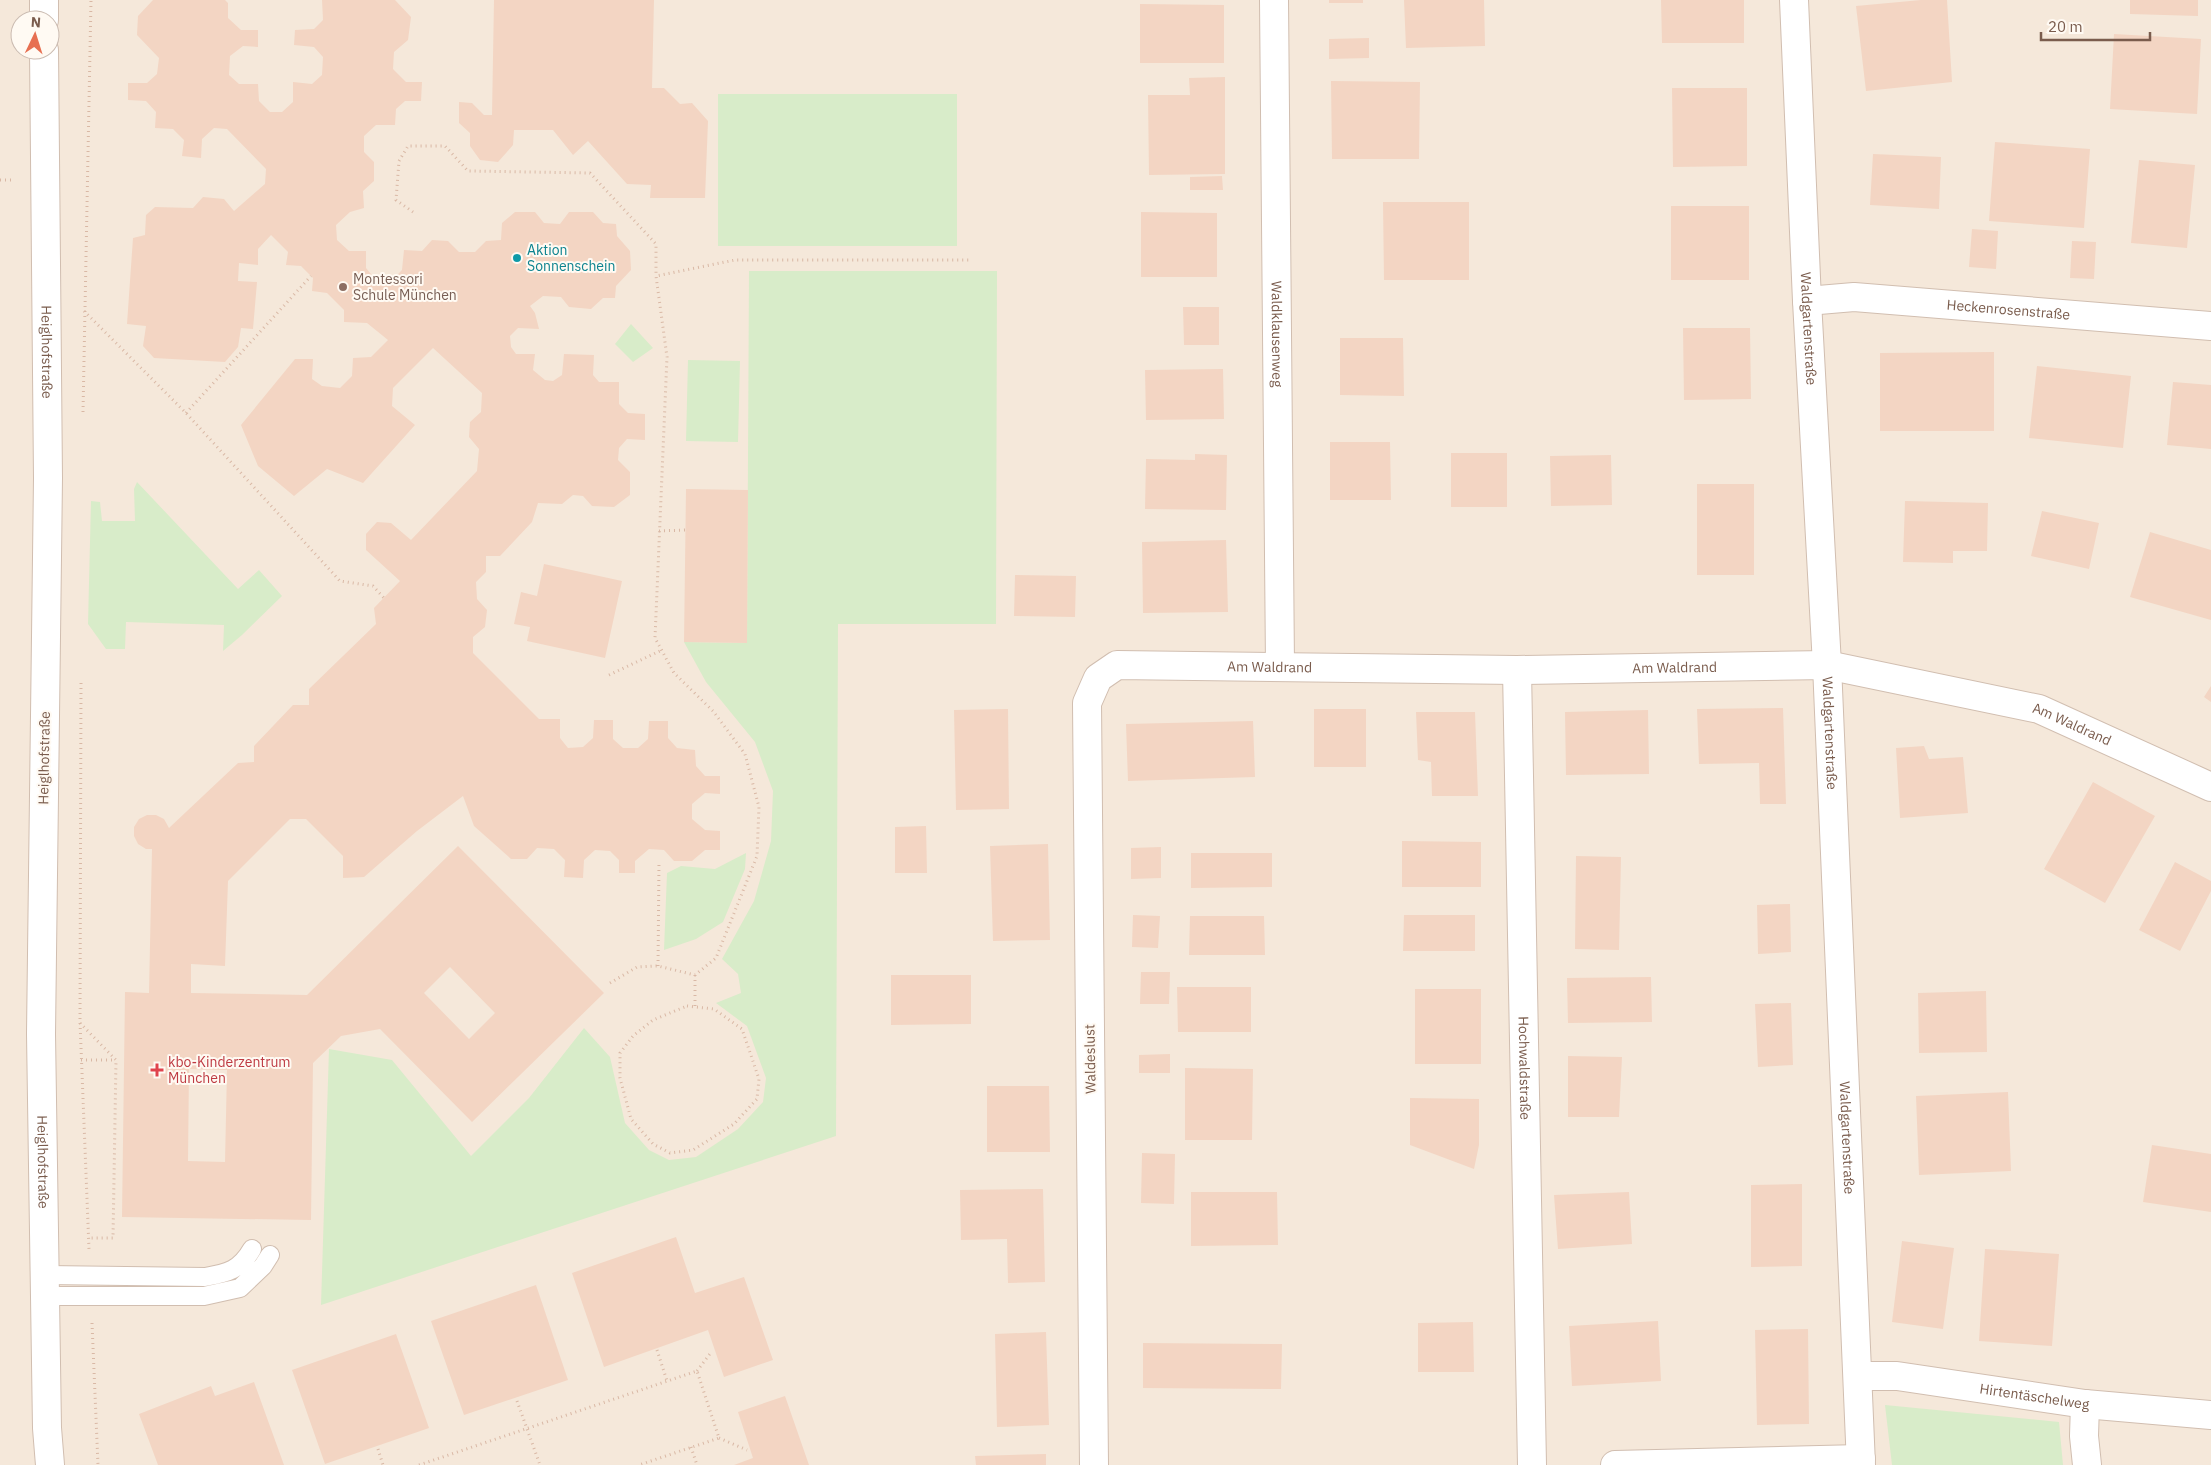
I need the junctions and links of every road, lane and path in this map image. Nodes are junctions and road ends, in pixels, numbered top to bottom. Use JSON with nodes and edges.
{"nodes":[{"id":1,"x":91,"y":0,"type":"edge"},
{"id":2,"x":1274,"y":0,"type":"edge"},
{"id":3,"x":1794,"y":0,"type":"edge"},
{"id":4,"x":44,"y":60,"type":"edge"},
{"id":5,"x":413,"y":212,"type":"dead end"},
{"id":6,"x":972,"y":260,"type":"dead end"},
{"id":7,"x":311,"y":276,"type":"dead end"},
{"id":8,"x":656,"y":276,"type":"junction"},
{"id":9,"x":1807,"y":301,"type":"junction"},
{"id":10,"x":84,"y":311,"type":"junction"},
{"id":11,"x":2211,"y":326,"type":"edge"},
{"id":12,"x":186,"y":413,"type":"junction"},
{"id":13,"x":83,"y":416,"type":"dead end"},
{"id":14,"x":685,"y":530,"type":"dead end"},
{"id":15,"x":659,"y":531,"type":"junction"},
{"id":16,"x":384,"y":598,"type":"dead end"},
{"id":17,"x":662,"y":650,"type":"junction"},
{"id":18,"x":1117,"y":665,"type":"joint"},
{"id":19,"x":1827,"y":665,"type":"junction"},
{"id":20,"x":1280,"y":666,"type":"junction"},
{"id":21,"x":1517,"y":670,"type":"junction"},
{"id":22,"x":609,"y":675,"type":"dead end"},
{"id":23,"x":81,"y":678,"type":"dead end"},
{"id":24,"x":2211,"y":787,"type":"edge"},
{"id":25,"x":659,"y":861,"type":"dead end"},
{"id":26,"x":658,"y":966,"type":"junction"},
{"id":27,"x":695,"y":975,"type":"junction"},
{"id":28,"x":610,"y":983,"type":"dead end"},
{"id":29,"x":695,"y":1007,"type":"junction"},
{"id":30,"x":80,"y":1022,"type":"junction"},
{"id":31,"x":81,"y":1060,"type":"junction"},
{"id":32,"x":116,"y":1060,"type":"junction"},
{"id":33,"x":88,"y":1238,"type":"junction"},
{"id":34,"x":252,"y":1248,"type":"dead end"},
{"id":35,"x":270,"y":1255,"type":"dead end"},
{"id":36,"x":90,"y":1275,"type":"junction"},
{"id":37,"x":46,"y":1285,"type":"junction"},
{"id":38,"x":91,"y":1296,"type":"junction"},
{"id":39,"x":657,"y":1350,"type":"dead end"},
{"id":40,"x":712,"y":1351,"type":"dead end"},
{"id":41,"x":697,"y":1371,"type":"junction"},
{"id":42,"x":1858,"y":1376,"type":"junction"},
{"id":43,"x":667,"y":1381,"type":"junction"},
{"id":44,"x":517,"y":1401,"type":"dead end"},
{"id":45,"x":2085,"y":1404,"type":"junction"},
{"id":46,"x":2211,"y":1415,"type":"edge"},
{"id":47,"x":526,"y":1429,"type":"junction"},
{"id":48,"x":719,"y":1438,"type":"junction"},
{"id":49,"x":692,"y":1447,"type":"junction"},
{"id":50,"x":378,"y":1449,"type":"dead end"},
{"id":51,"x":747,"y":1450,"type":"dead end"},
{"id":52,"x":1861,"y":1462,"type":"edge"},
{"id":53,"x":50,"y":1465,"type":"edge"},
{"id":54,"x":98,"y":1465,"type":"edge"},
{"id":55,"x":383,"y":1465,"type":"edge"},
{"id":56,"x":419,"y":1465,"type":"edge"},
{"id":57,"x":540,"y":1465,"type":"edge"},
{"id":58,"x":639,"y":1465,"type":"edge"},
{"id":59,"x":697,"y":1465,"type":"edge"},
{"id":60,"x":1094,"y":1465,"type":"edge"},
{"id":61,"x":1532,"y":1465,"type":"edge"},
{"id":62,"x":1615,"y":1465,"type":"edge"},
{"id":63,"x":2087,"y":1465,"type":"edge"}],
"edges":[{"from":1,"to":10,"type":"path"},
{"from":2,"to":20,"type":"street","name":"Waldklausenweg"},
{"from":3,"to":9,"type":"street","name":"Waldgartenstraße"},
{"from":4,"to":37,"type":"street","name":"Heiglhofstraße"},
{"from":5,"to":8,"type":"path"},
{"from":6,"to":8,"type":"path"},
{"from":7,"to":12,"type":"path"},
{"from":8,"to":15,"type":"path"},
{"from":9,"to":11,"type":"street","name":"Heckenrosenstraße"},
{"from":9,"to":19,"type":"street","name":"Waldgartenstraße"},
{"from":10,"to":12,"type":"path"},
{"from":10,"to":13,"type":"path"},
{"from":12,"to":16,"type":"path"},
{"from":14,"to":15,"type":"path"},
{"from":15,"to":17,"type":"path"},
{"from":17,"to":22,"type":"path"},
{"from":17,"to":27,"type":"path"},
{"from":18,"to":20,"type":"street","name":"Am Waldrand"},
{"from":18,"to":60,"type":"street","name":"Waldeslust"},
{"from":19,"to":21,"type":"street","name":"Am Waldrand"},
{"from":19,"to":24,"type":"street","name":"Am Waldrand"},
{"from":19,"to":42,"type":"street","name":"Waldgartenstraße"},
{"from":20,"to":21,"type":"street","name":"Am Waldrand"},
{"from":21,"to":61,"type":"street","name":"Hochwaldstraße"},
{"from":23,"to":30,"type":"path"},
{"from":25,"to":26,"type":"path"},
{"from":26,"to":27,"type":"path"},
{"from":26,"to":28,"type":"path"},
{"from":27,"to":29,"type":"path"},
{"from":29,"to":29,"type":"path"},
{"from":30,"to":31,"type":"path"},
{"from":30,"to":32,"type":"path"},
{"from":31,"to":32,"type":"path"},
{"from":31,"to":33,"type":"path"},
{"from":32,"to":33,"type":"path"},
{"from":33,"to":36,"type":"path"},
{"from":34,"to":36,"type":"lane"},
{"from":35,"to":38,"type":"lane"},
{"from":36,"to":37,"type":"lane"},
{"from":37,"to":38,"type":"lane"},
{"from":37,"to":53,"type":"street","name":"Heiglhofstraße"},
{"from":38,"to":54,"type":"path"},
{"from":39,"to":43,"type":"path"},
{"from":40,"to":41,"type":"path"},
{"from":41,"to":43,"type":"path"},
{"from":41,"to":48,"type":"path"},
{"from":42,"to":45,"type":"street","name":"Hirtentäschelweg"},
{"from":42,"to":52,"type":"street","name":"Waldgartenstraße"},
{"from":43,"to":47,"type":"path"},
{"from":44,"to":47,"type":"path"},
{"from":45,"to":46,"type":"street","name":"Hirtentäschelweg"},
{"from":45,"to":63,"type":"street"},
{"from":47,"to":56,"type":"path"},
{"from":47,"to":57,"type":"path"},
{"from":48,"to":49,"type":"path"},
{"from":48,"to":51,"type":"path"},
{"from":49,"to":58,"type":"path"},
{"from":49,"to":59,"type":"path"},
{"from":50,"to":55,"type":"path"},
{"from":52,"to":62,"type":"street"}]}
